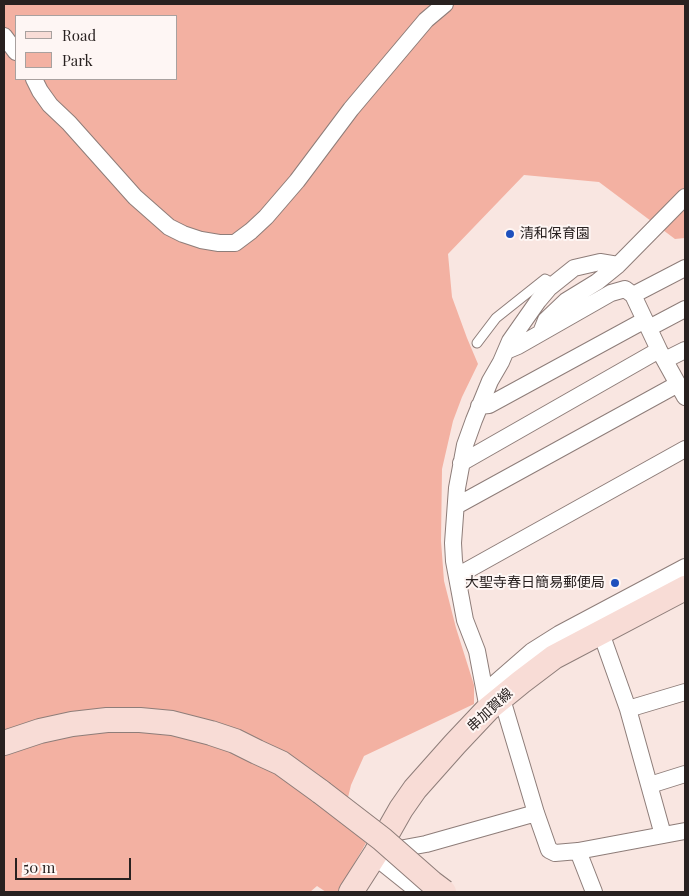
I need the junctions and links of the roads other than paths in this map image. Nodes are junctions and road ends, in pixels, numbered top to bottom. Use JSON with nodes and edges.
{"nodes":[{"id":1,"x":445,"y":4,"type":"edge"},
{"id":2,"x":4,"y":36,"type":"edge"},
{"id":3,"x":15,"y":51,"type":"edge"},
{"id":4,"x":34,"y":80,"type":"edge"},
{"id":5,"x":685,"y":197,"type":"edge"},
{"id":6,"x":618,"y":265,"type":"junction"},
{"id":7,"x":685,"y":268,"type":"edge"},
{"id":8,"x":554,"y":284,"type":"junction"},
{"id":9,"x":633,"y":295,"type":"junction"},
{"id":10,"x":685,"y":309,"type":"edge"},
{"id":11,"x":647,"y":324,"type":"junction"},
{"id":12,"x":540,"y":334,"type":"junction"},
{"id":13,"x":476,"y":343,"type":"dead end"},
{"id":14,"x":685,"y":350,"type":"edge"},
{"id":15,"x":506,"y":351,"type":"junction"},
{"id":16,"x":662,"y":355,"type":"junction"},
{"id":17,"x":683,"y":392,"type":"edge"},
{"id":18,"x":479,"y":406,"type":"junction"},
{"id":19,"x":685,"y":450,"type":"edge"},
{"id":20,"x":461,"y":463,"type":"junction"},
{"id":21,"x":456,"y":506,"type":"junction"},
{"id":22,"x":685,"y":567,"type":"edge"},
{"id":23,"x":457,"y":576,"type":"junction"},
{"id":24,"x":685,"y":588,"type":"edge"},
{"id":25,"x":601,"y":633,"type":"junction"},
{"id":26,"x":685,"y":692,"type":"edge"},
{"id":27,"x":492,"y":700,"type":"junction"},
{"id":28,"x":628,"y":710,"type":"junction"},
{"id":29,"x":4,"y":744,"type":"edge"},
{"id":30,"x":685,"y":774,"type":"edge"},
{"id":31,"x":650,"y":785,"type":"junction"},
{"id":32,"x":536,"y":813,"type":"junction"},
{"id":33,"x":685,"y":831,"type":"edge"},
{"id":34,"x":663,"y":835,"type":"junction"},
{"id":35,"x":578,"y":851,"type":"junction"},
{"id":36,"x":375,"y":855,"type":"junction"},
{"id":37,"x":351,"y":892,"type":"edge"},
{"id":38,"x":419,"y":892,"type":"edge"},
{"id":39,"x":444,"y":892,"type":"edge"},
{"id":40,"x":594,"y":892,"type":"edge"}],
"edges":[{"from":1,"to":4,"type":"street"},
{"from":2,"to":3,"type":"street"},
{"from":5,"to":6,"type":"street"},
{"from":6,"to":8,"type":"street"},
{"from":6,"to":12,"type":"street"},
{"from":7,"to":9,"type":"street"},
{"from":8,"to":13,"type":"lane"},
{"from":8,"to":15,"type":"street"},
{"from":9,"to":11,"type":"street"},
{"from":9,"to":12,"type":"street"},
{"from":10,"to":11,"type":"street"},
{"from":11,"to":16,"type":"street"},
{"from":11,"to":18,"type":"street"},
{"from":12,"to":15,"type":"street"},
{"from":14,"to":16,"type":"street"},
{"from":15,"to":18,"type":"street"},
{"from":16,"to":17,"type":"street"},
{"from":16,"to":20,"type":"street"},
{"from":17,"to":21,"type":"street"},
{"from":18,"to":20,"type":"street"},
{"from":19,"to":23,"type":"street"},
{"from":20,"to":21,"type":"street"},
{"from":21,"to":23,"type":"street"},
{"from":22,"to":27,"type":"street"},
{"from":23,"to":27,"type":"street"},
{"from":24,"to":25,"type":"street","name":"串加賀線"},
{"from":25,"to":27,"type":"street","name":"串加賀線"},
{"from":25,"to":28,"type":"street"},
{"from":26,"to":28,"type":"street"},
{"from":27,"to":32,"type":"street"},
{"from":27,"to":36,"type":"street","name":"串加賀線"},
{"from":28,"to":31,"type":"street"},
{"from":29,"to":39,"type":"street","bridge":true},
{"from":30,"to":31,"type":"street"},
{"from":31,"to":34,"type":"street"},
{"from":32,"to":35,"type":"street"},
{"from":32,"to":36,"type":"street"},
{"from":33,"to":34,"type":"street"},
{"from":34,"to":35,"type":"street"},
{"from":35,"to":40,"type":"street"},
{"from":36,"to":37,"type":"street","name":"串加賀線"},
{"from":36,"to":38,"type":"street"}]}
